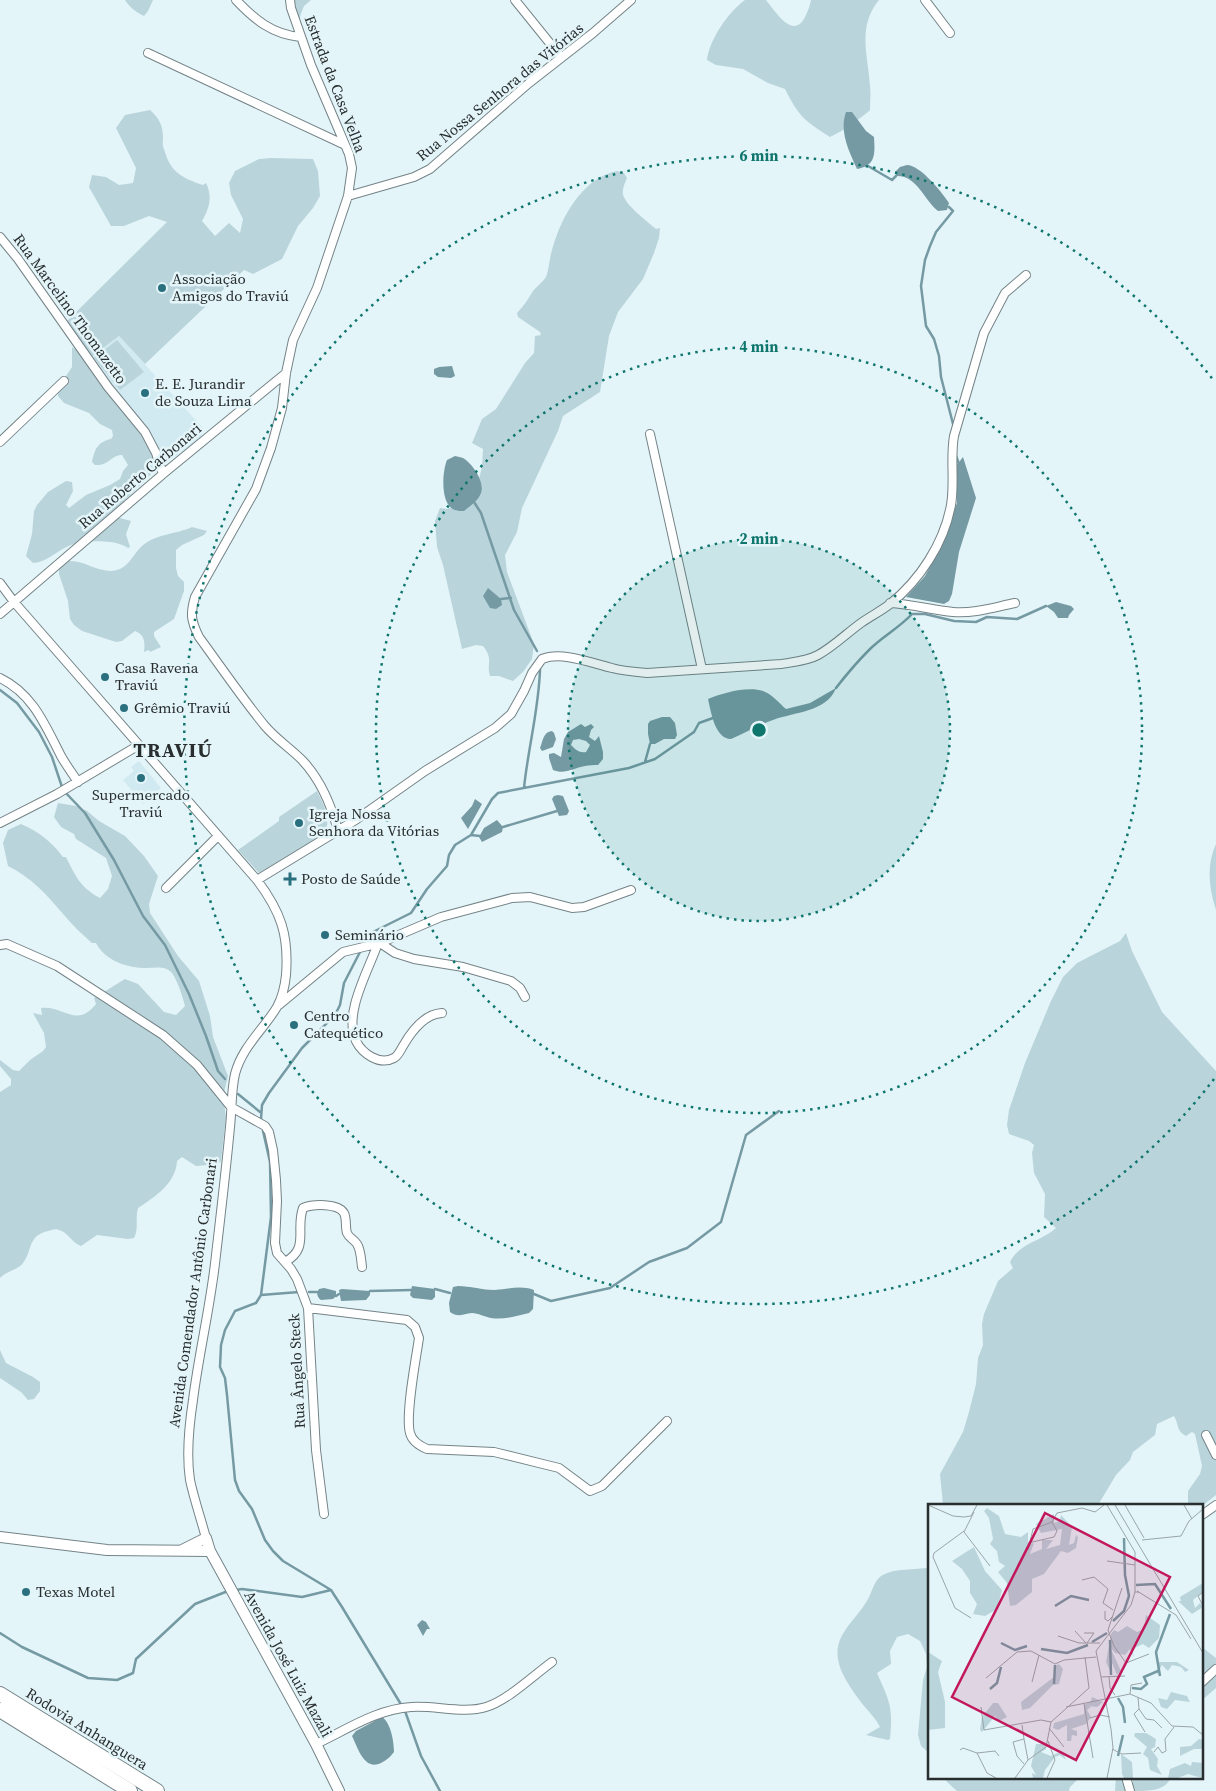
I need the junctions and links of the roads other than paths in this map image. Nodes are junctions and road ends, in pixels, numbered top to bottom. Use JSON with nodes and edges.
{"nodes":[{"id":1,"x":236,"y":0,"type":"edge"},
{"id":2,"x":290,"y":0,"type":"edge"},
{"id":3,"x":515,"y":0,"type":"edge"},
{"id":4,"x":631,"y":0,"type":"edge"},
{"id":5,"x":925,"y":0,"type":"edge"},
{"id":6,"x":950,"y":33,"type":"dead end"},
{"id":7,"x":300,"y":37,"type":"junction"},
{"id":8,"x":148,"y":53,"type":"dead end"},
{"id":9,"x":561,"y":57,"type":"junction"},
{"id":10,"x":345,"y":145,"type":"junction"},
{"id":11,"x":348,"y":196,"type":"junction"},
{"id":12,"x":0,"y":237,"type":"edge"},
{"id":13,"x":1026,"y":275,"type":"dead end"},
{"id":14,"x":286,"y":373,"type":"junction"},
{"id":15,"x":64,"y":381,"type":"dead end"},
{"id":16,"x":650,"y":434,"type":"dead end"},
{"id":17,"x":0,"y":442,"type":"edge"},
{"id":18,"x":163,"y":474,"type":"junction"},
{"id":19,"x":0,"y":583,"type":"edge"},
{"id":20,"x":14,"y":602,"type":"junction"},
{"id":21,"x":1014,"y":603,"type":"dead end"},
{"id":22,"x":890,"y":604,"type":"junction"},
{"id":23,"x":0,"y":614,"type":"edge"},
{"id":24,"x":702,"y":669,"type":"junction"},
{"id":25,"x":0,"y":678,"type":"edge"},
{"id":26,"x":139,"y":745,"type":"junction"},
{"id":27,"x":78,"y":782,"type":"junction"},
{"id":28,"x":0,"y":823,"type":"edge"},
{"id":29,"x":338,"y":831,"type":"junction"},
{"id":30,"x":218,"y":836,"type":"junction"},
{"id":31,"x":257,"y":880,"type":"junction"},
{"id":32,"x":166,"y":888,"type":"dead end"},
{"id":33,"x":631,"y":890,"type":"dead end"},
{"id":34,"x":379,"y":943,"type":"junction"},
{"id":35,"x":0,"y":945,"type":"edge"},
{"id":36,"x":525,"y":997,"type":"dead end"},
{"id":37,"x":278,"y":1007,"type":"junction"},
{"id":38,"x":442,"y":1013,"type":"dead end"},
{"id":39,"x":231,"y":1106,"type":"junction"},
{"id":40,"x":285,"y":1262,"type":"junction"},
{"id":41,"x":362,"y":1267,"type":"dead end"},
{"id":42,"x":308,"y":1308,"type":"junction"},
{"id":43,"x":667,"y":1421,"type":"dead end"},
{"id":44,"x":1206,"y":1435,"type":"dead end"},
{"id":45,"x":1216,"y":1455,"type":"edge"},
{"id":46,"x":1216,"y":1505,"type":"edge"},
{"id":47,"x":324,"y":1514,"type":"dead end"},
{"id":48,"x":1204,"y":1514,"type":"edge"},
{"id":49,"x":0,"y":1537,"type":"edge"},
{"id":50,"x":206,"y":1538,"type":"junction"},
{"id":51,"x":182,"y":1550,"type":"junction"},
{"id":52,"x":210,"y":1551,"type":"junction"},
{"id":53,"x":552,"y":1662,"type":"dead end"},
{"id":54,"x":1216,"y":1669,"type":"edge"},
{"id":55,"x":1204,"y":1680,"type":"edge"},
{"id":56,"x":0,"y":1694,"type":"edge"},
{"id":57,"x":0,"y":1710,"type":"edge"},
{"id":58,"x":316,"y":1744,"type":"junction"},
{"id":59,"x":1126,"y":1778,"type":"edge"},
{"id":60,"x":130,"y":1791,"type":"edge"},
{"id":61,"x":156,"y":1791,"type":"edge"},
{"id":62,"x":339,"y":1791,"type":"edge"},
{"id":63,"x":1130,"y":1791,"type":"edge"}],
"edges":[{"from":1,"to":7,"type":"street"},
{"from":2,"to":7,"type":"street","name":"Estrada da Casa Velha"},
{"from":3,"to":9,"type":"street"},
{"from":4,"to":9,"type":"street","name":"Rua Nossa Senhora das Vitórias"},
{"from":5,"to":6,"type":"street"},
{"from":7,"to":10,"type":"street","name":"Estrada da Casa Velha"},
{"from":8,"to":10,"type":"street"},
{"from":9,"to":11,"type":"street","name":"Rua Nossa Senhora das Vitórias"},
{"from":10,"to":11,"type":"street","name":"Estrada da Casa Velha"},
{"from":11,"to":14,"type":"street","name":"Estrada da Casa Velha"},
{"from":12,"to":18,"type":"street","name":"Rua Marcelino Thomazetto"},
{"from":13,"to":22,"type":"street"},
{"from":14,"to":18,"type":"street","name":"Rua Roberto Carbonari"},
{"from":14,"to":29,"type":"street","name":"Estrada da Casa Velha"},
{"from":15,"to":17,"type":"street"},
{"from":16,"to":24,"type":"street"},
{"from":18,"to":20,"type":"street","name":"Rua Roberto Carbonari"},
{"from":19,"to":20,"type":"street","name":"Avenida Comendador Antônio Carbonari"},
{"from":20,"to":23,"type":"street","name":"Rua Roberto Carbonari"},
{"from":20,"to":26,"type":"street","name":"Avenida Comendador Antônio Carbonari"},
{"from":21,"to":22,"type":"street"},
{"from":22,"to":24,"type":"street"},
{"from":24,"to":29,"type":"street"},
{"from":25,"to":27,"type":"street"},
{"from":26,"to":27,"type":"street"},
{"from":26,"to":30,"type":"street","name":"Avenida Comendador Antônio Carbonari"},
{"from":27,"to":28,"type":"street"},
{"from":29,"to":31,"type":"street"},
{"from":30,"to":31,"type":"street","name":"Avenida Comendador Antônio Carbonari"},
{"from":30,"to":32,"type":"street"},
{"from":31,"to":37,"type":"street","name":"Avenida Comendador Antônio Carbonari"},
{"from":33,"to":34,"type":"street"},
{"from":34,"to":36,"type":"street"},
{"from":34,"to":37,"type":"street"},
{"from":34,"to":38,"type":"street"},
{"from":35,"to":39,"type":"street"},
{"from":37,"to":39,"type":"street","name":"Avenida Comendador Antônio Carbonari"},
{"from":39,"to":40,"type":"street","name":"Rua Ângelo Steck"},
{"from":39,"to":50,"type":"street","name":"Avenida Comendador Antônio Carbonari"},
{"from":40,"to":41,"type":"street"},
{"from":40,"to":42,"type":"street","name":"Rua Ângelo Steck"},
{"from":42,"to":43,"type":"street"},
{"from":42,"to":47,"type":"street","name":"Rua Ângelo Steck"},
{"from":44,"to":45,"type":"street"},
{"from":46,"to":48,"type":"street"},
{"from":49,"to":51,"type":"main road"},
{"from":50,"to":51,"type":"main road"},
{"from":50,"to":52,"type":"main road","name":"Avenida Comendador Antônio Carbonari"},
{"from":51,"to":52,"type":"main road"},
{"from":52,"to":58,"type":"main road","name":"Avenida José Luiz Mazali"},
{"from":53,"to":58,"type":"street"},
{"from":54,"to":55,"type":"street"},
{"from":56,"to":61,"type":"highway","name":"Rodovia Anhanguera"},
{"from":57,"to":60,"type":"highway","name":"Rodovia Anhanguera"},
{"from":58,"to":62,"type":"main road","name":"Avenida José Luiz Mazali"},
{"from":59,"to":63,"type":"street"}]}
